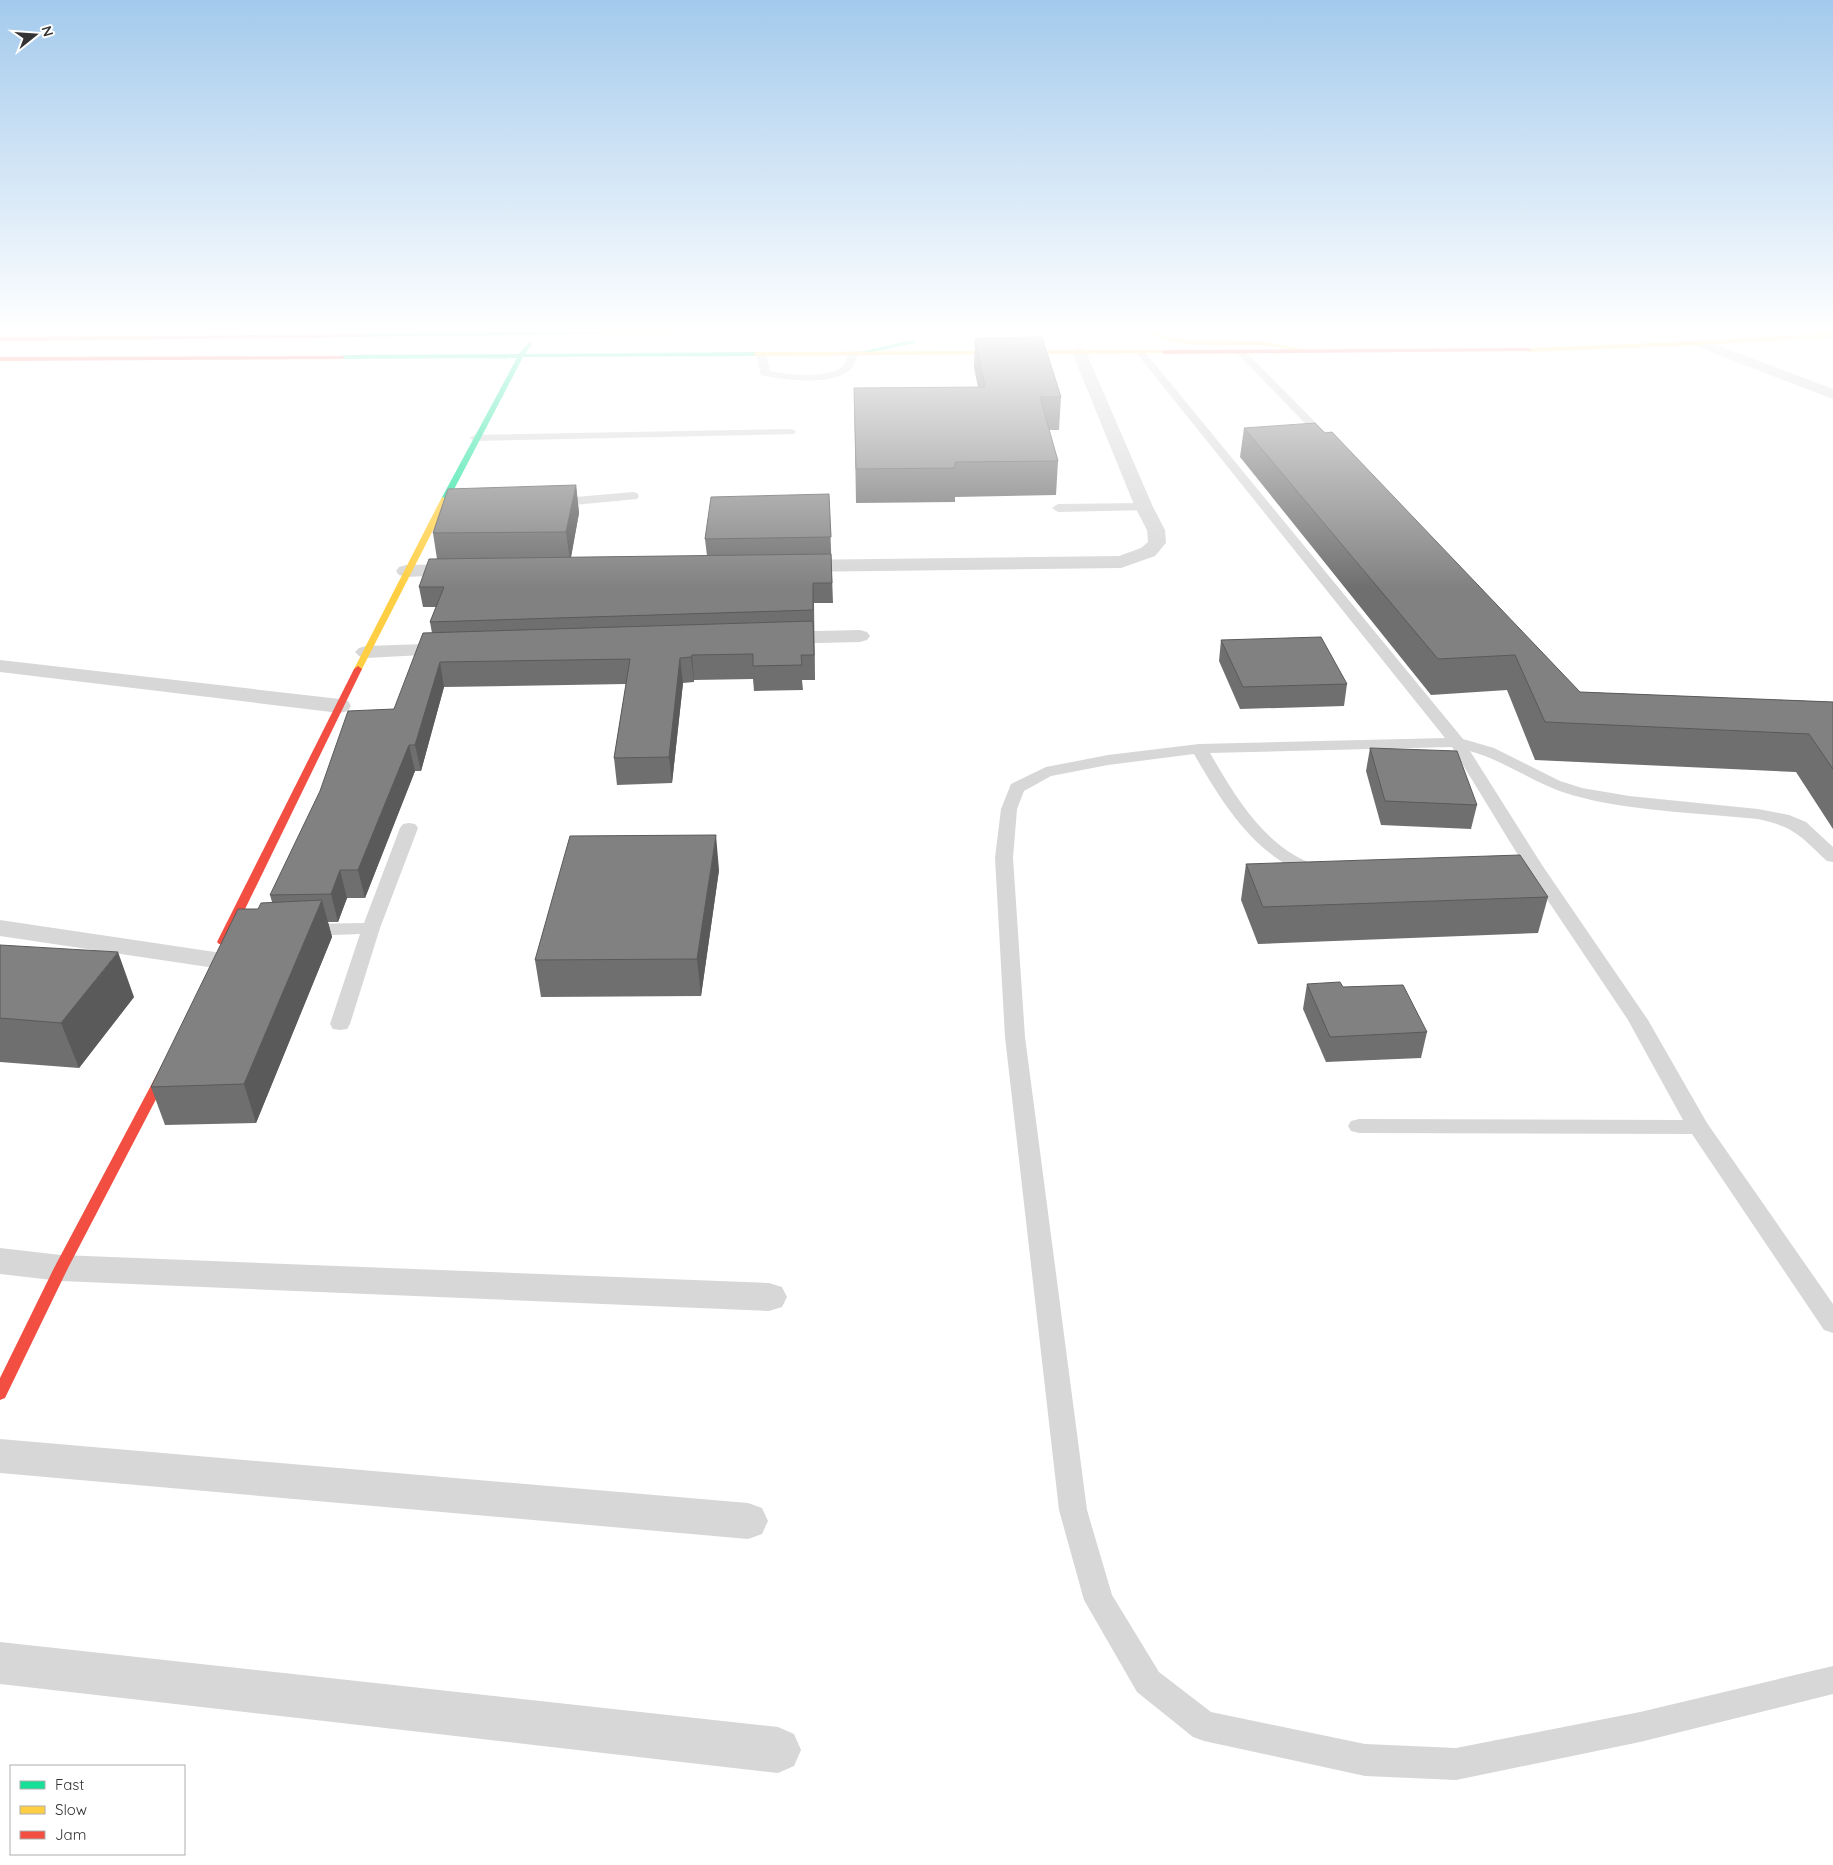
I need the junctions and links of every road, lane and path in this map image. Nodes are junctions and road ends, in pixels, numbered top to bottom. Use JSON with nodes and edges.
{"nodes":[{"id":1,"x":488,"y":415,"type":"edge"},
{"id":2,"x":1105,"y":415,"type":"edge"},
{"id":3,"x":1191,"y":415,"type":"edge"},
{"id":4,"x":1303,"y":415,"type":"edge"},
{"id":5,"x":790,"y":432,"type":"dead end"},
{"id":6,"x":475,"y":438,"type":"junction"},
{"id":7,"x":1338,"y":450,"type":"edge"},
{"id":8,"x":633,"y":496,"type":"dead end"},
{"id":9,"x":544,"y":503,"type":"edge"},
{"id":10,"x":1144,"y":507,"type":"junction"},
{"id":11,"x":1058,"y":508,"type":"dead end"},
{"id":12,"x":456,"y":510,"type":"edge"},
{"id":13,"x":437,"y":512,"type":"junction"},
{"id":14,"x":781,"y":566,"type":"edge"},
{"id":15,"x":475,"y":570,"type":"edge"},
{"id":16,"x":406,"y":571,"type":"junction"},
{"id":17,"x":860,"y":636,"type":"dead end"},
{"id":18,"x":761,"y":639,"type":"edge"},
{"id":19,"x":474,"y":648,"type":"edge"},
{"id":20,"x":366,"y":652,"type":"junction"},
{"id":21,"x":0,"y":666,"type":"edge"},
{"id":22,"x":340,"y":706,"type":"junction"},
{"id":23,"x":1457,"y":742,"type":"junction"},
{"id":24,"x":1199,"y":750,"type":"junction"},
{"id":25,"x":409,"y":828,"type":"dead end"},
{"id":26,"x":1833,"y":857,"type":"edge"},
{"id":27,"x":1533,"y":866,"type":"junction"},
{"id":28,"x":1514,"y":867,"type":"edge"},
{"id":29,"x":1332,"y":874,"type":"edge"},
{"id":30,"x":0,"y":928,"type":"edge"},
{"id":31,"x":371,"y":928,"type":"junction"},
{"id":32,"x":285,"y":931,"type":"edge"},
{"id":33,"x":246,"y":932,"type":"edge"},
{"id":34,"x":227,"y":933,"type":"junction"},
{"id":35,"x":213,"y":965,"type":"joint"},
{"id":36,"x":340,"y":1024,"type":"dead end"},
{"id":37,"x":176,"y":1048,"type":"edge"},
{"id":38,"x":1359,"y":1126,"type":"dead end"},
{"id":39,"x":1698,"y":1126,"type":"junction"},
{"id":40,"x":0,"y":1261,"type":"edge"},
{"id":41,"x":61,"y":1268,"type":"junction"},
{"id":42,"x":770,"y":1297,"type":"dead end"},
{"id":43,"x":1833,"y":1323,"type":"edge"},
{"id":44,"x":0,"y":1394,"type":"edge"},
{"id":45,"x":0,"y":1456,"type":"edge"},
{"id":46,"x":748,"y":1521,"type":"dead end"},
{"id":47,"x":0,"y":1663,"type":"edge"},
{"id":48,"x":1833,"y":1680,"type":"edge"},
{"id":49,"x":778,"y":1750,"type":"dead end"}],
"edges":[{"from":1,"to":6,"type":"main road"},
{"from":2,"to":10,"type":"street"},
{"from":3,"to":23,"type":"lane"},
{"from":4,"to":7,"type":"lane"},
{"from":5,"to":6,"type":"lane"},
{"from":6,"to":13,"type":"main road"},
{"from":8,"to":9,"type":"lane"},
{"from":10,"to":11,"type":"lane"},
{"from":10,"to":14,"type":"street"},
{"from":12,"to":13,"type":"lane"},
{"from":13,"to":16,"type":"main road"},
{"from":15,"to":16,"type":"street"},
{"from":16,"to":20,"type":"main road"},
{"from":17,"to":18,"type":"street"},
{"from":19,"to":20,"type":"street"},
{"from":20,"to":22,"type":"main road"},
{"from":21,"to":22,"type":"street"},
{"from":22,"to":34,"type":"main road"},
{"from":23,"to":24,"type":"lane"},
{"from":23,"to":26,"type":"lane"},
{"from":23,"to":27,"type":"lane"},
{"from":24,"to":29,"type":"lane"},
{"from":24,"to":48,"type":"lane"},
{"from":25,"to":31,"type":"lane"},
{"from":27,"to":28,"type":"lane"},
{"from":27,"to":39,"type":"lane"},
{"from":30,"to":35,"type":"street"},
{"from":31,"to":32,"type":"lane"},
{"from":31,"to":36,"type":"lane"},
{"from":33,"to":34,"type":"lane"},
{"from":34,"to":35,"type":"main road"},
{"from":37,"to":41,"type":"main road"},
{"from":38,"to":39,"type":"lane"},
{"from":39,"to":43,"type":"lane"},
{"from":40,"to":41,"type":"street"},
{"from":41,"to":42,"type":"street"},
{"from":41,"to":44,"type":"main road"},
{"from":45,"to":46,"type":"street"},
{"from":47,"to":49,"type":"street"}]}
